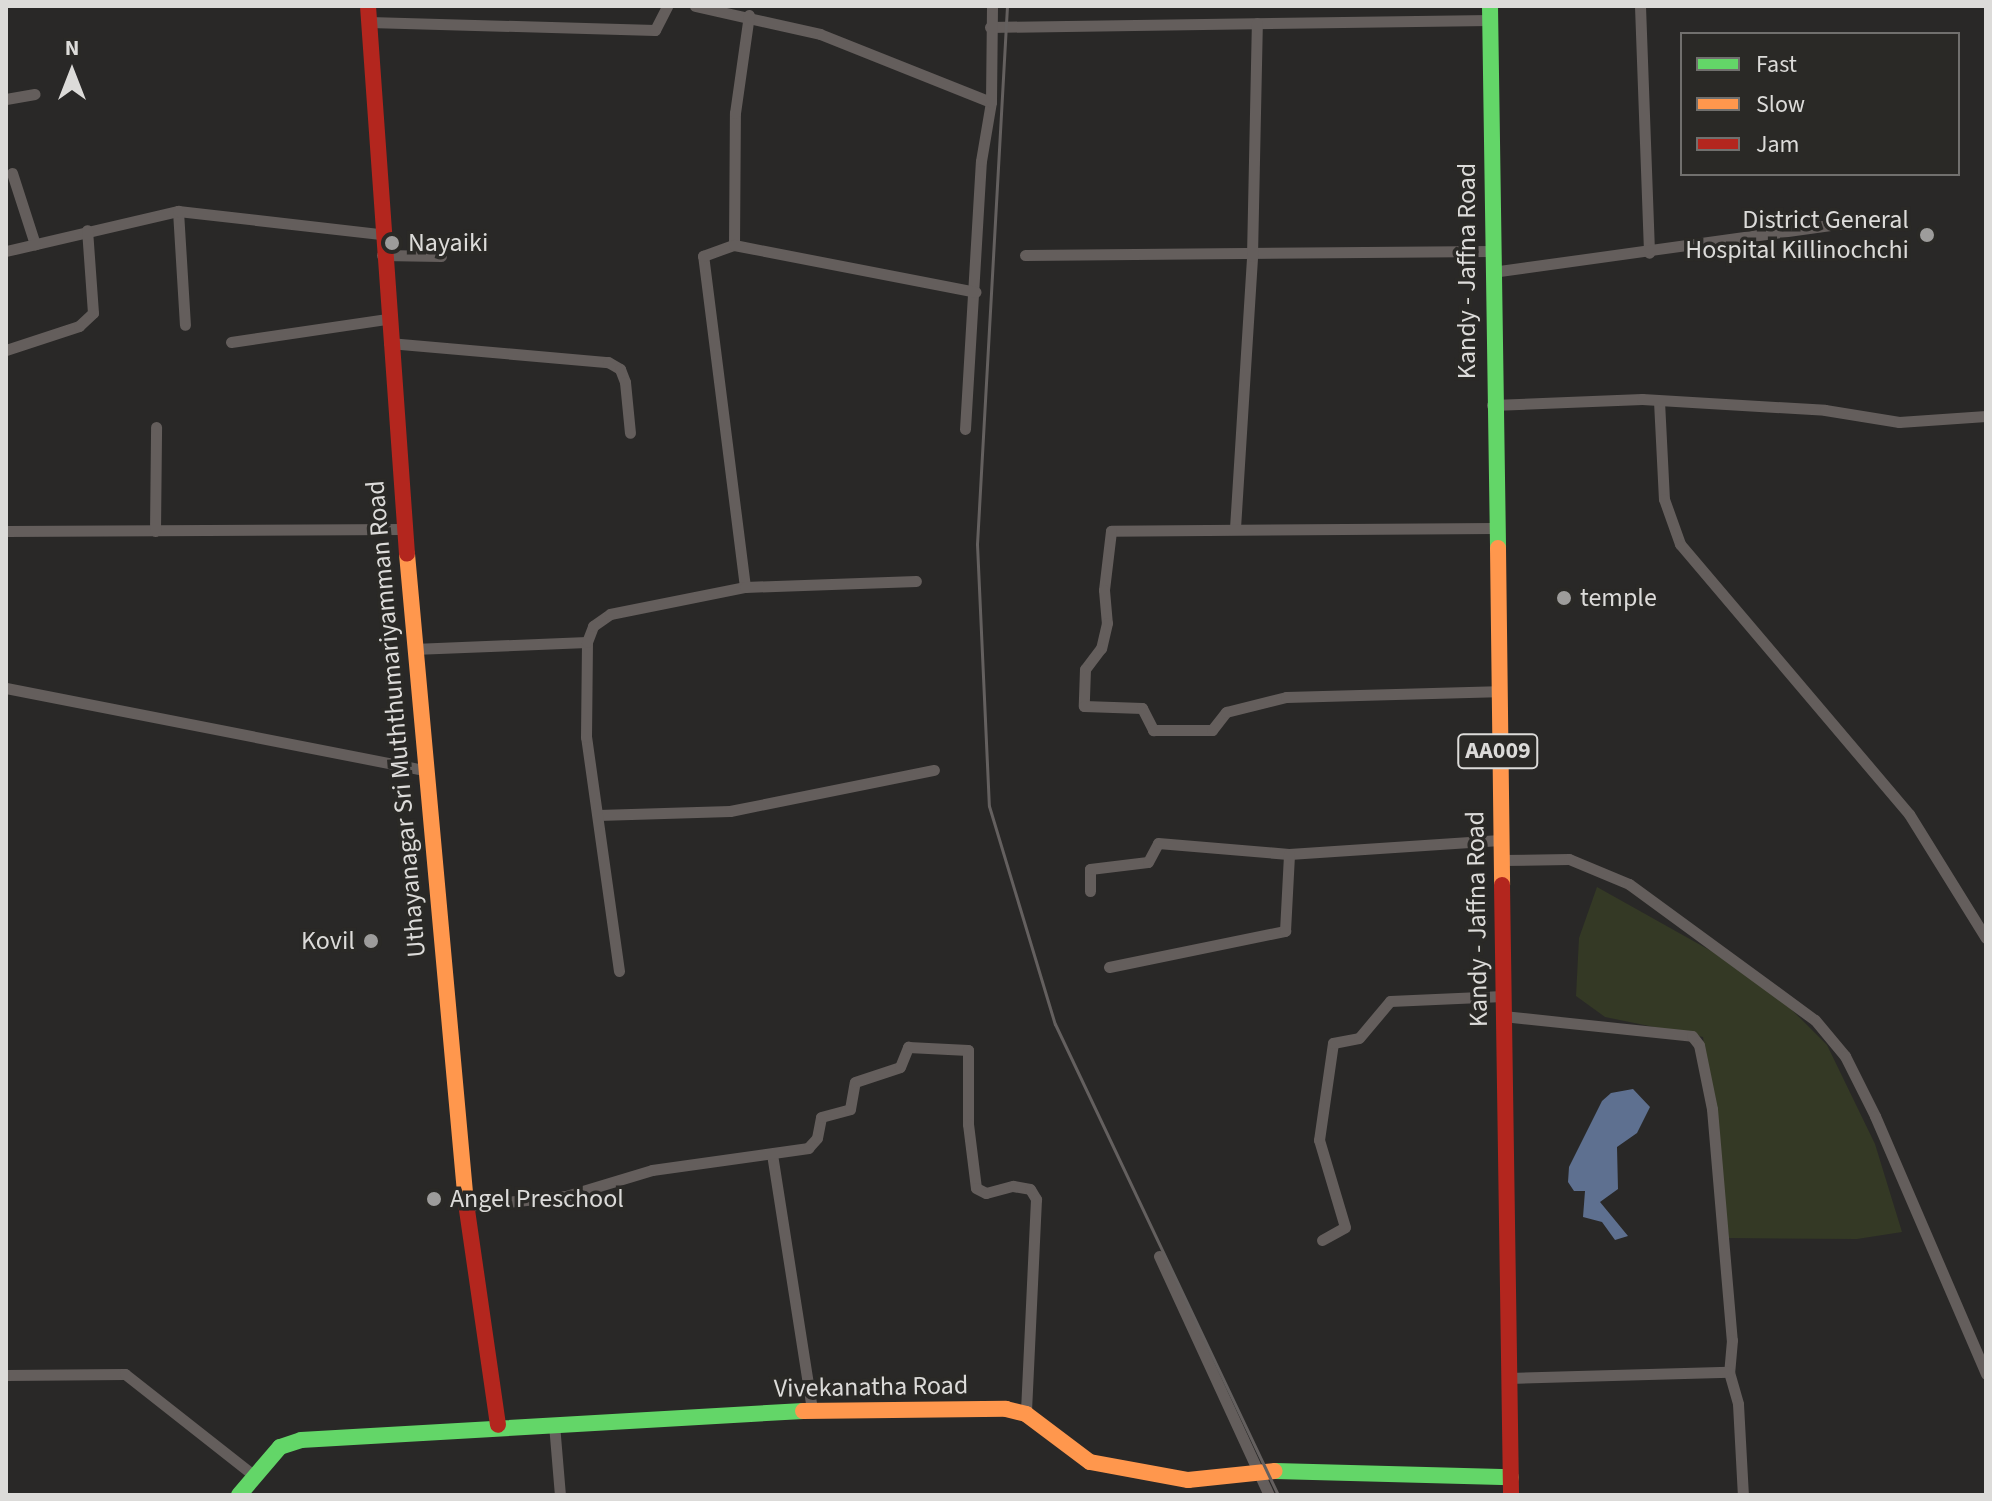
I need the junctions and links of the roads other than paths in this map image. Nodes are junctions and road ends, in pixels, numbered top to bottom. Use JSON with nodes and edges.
{"nodes":[{"id":1,"x":667,"y":6,"type":"edge"},
{"id":2,"x":695,"y":6,"type":"edge"},
{"id":3,"x":992,"y":6,"type":"edge"},
{"id":4,"x":1640,"y":6,"type":"edge"},
{"id":5,"x":1490,"y":13,"type":"edge"},
{"id":6,"x":368,"y":14,"type":"edge"},
{"id":7,"x":749,"y":15,"type":"junction"},
{"id":8,"x":1257,"y":23,"type":"junction"},
{"id":9,"x":990,"y":27,"type":"junction"},
{"id":10,"x":35,"y":94,"type":"dead end"},
{"id":11,"x":6,"y":99,"type":"edge"},
{"id":12,"x":991,"y":102,"type":"junction"},
{"id":13,"x":12,"y":173,"type":"dead end"},
{"id":14,"x":178,"y":211,"type":"junction"},
{"id":15,"x":1866,"y":220,"type":"dead end"},
{"id":16,"x":87,"y":230,"type":"junction"},
{"id":17,"x":381,"y":234,"type":"junction"},
{"id":18,"x":35,"y":244,"type":"junction"},
{"id":19,"x":734,"y":245,"type":"junction"},
{"id":20,"x":6,"y":251,"type":"edge"},
{"id":21,"x":1492,"y":251,"type":"junction"},
{"id":22,"x":1649,"y":253,"type":"junction"},
{"id":23,"x":382,"y":255,"type":"junction"},
{"id":24,"x":1025,"y":255,"type":"dead end"},
{"id":25,"x":441,"y":256,"type":"dead end"},
{"id":26,"x":1252,"y":256,"type":"junction"},
{"id":27,"x":1492,"y":272,"type":"junction"},
{"id":28,"x":975,"y":292,"type":"junction"},
{"id":29,"x":387,"y":319,"type":"junction"},
{"id":30,"x":185,"y":325,"type":"dead end"},
{"id":31,"x":231,"y":342,"type":"dead end"},
{"id":32,"x":389,"y":343,"type":"junction"},
{"id":33,"x":6,"y":350,"type":"edge"},
{"id":34,"x":1659,"y":401,"type":"junction"},
{"id":35,"x":1492,"y":405,"type":"junction"},
{"id":36,"x":1986,"y":416,"type":"edge"},
{"id":37,"x":156,"y":427,"type":"dead end"},
{"id":38,"x":965,"y":429,"type":"dead end"},
{"id":39,"x":630,"y":433,"type":"dead end"},
{"id":40,"x":1235,"y":528,"type":"junction"},
{"id":41,"x":1494,"y":528,"type":"junction"},
{"id":42,"x":402,"y":529,"type":"junction"},
{"id":43,"x":6,"y":531,"type":"edge"},
{"id":44,"x":155,"y":531,"type":"junction"},
{"id":45,"x":916,"y":581,"type":"dead end"},
{"id":46,"x":745,"y":587,"type":"junction"},
{"id":47,"x":587,"y":642,"type":"junction"},
{"id":48,"x":413,"y":649,"type":"junction"},
{"id":49,"x":6,"y":688,"type":"edge"},
{"id":50,"x":1496,"y":691,"type":"junction"},
{"id":51,"x":423,"y":770,"type":"junction"},
{"id":52,"x":934,"y":770,"type":"dead end"},
{"id":53,"x":598,"y":815,"type":"junction"},
{"id":54,"x":1500,"y":840,"type":"junction"},
{"id":55,"x":1289,"y":854,"type":"junction"},
{"id":56,"x":1500,"y":860,"type":"junction"},
{"id":57,"x":1090,"y":891,"type":"dead end"},
{"id":58,"x":1986,"y":938,"type":"edge"},
{"id":59,"x":1109,"y":967,"type":"dead end"},
{"id":60,"x":619,"y":971,"type":"dead end"},
{"id":61,"x":1503,"y":996,"type":"junction"},
{"id":62,"x":1503,"y":1016,"type":"junction"},
{"id":63,"x":772,"y":1154,"type":"junction"},
{"id":64,"x":466,"y":1206,"type":"junction"},
{"id":65,"x":1322,"y":1240,"type":"dead end"},
{"id":66,"x":1159,"y":1256,"type":"dead end"},
{"id":67,"x":1729,"y":1372,"type":"junction"},
{"id":68,"x":1986,"y":1374,"type":"edge"},
{"id":69,"x":6,"y":1375,"type":"edge"},
{"id":70,"x":1509,"y":1378,"type":"junction"},
{"id":71,"x":812,"y":1410,"type":"junction"},
{"id":72,"x":1026,"y":1414,"type":"junction"},
{"id":73,"x":554,"y":1424,"type":"junction"},
{"id":74,"x":498,"y":1425,"type":"junction"},
{"id":75,"x":1260,"y":1473,"type":"junction"},
{"id":76,"x":252,"y":1474,"type":"junction"},
{"id":77,"x":1511,"y":1477,"type":"junction"},
{"id":78,"x":239,"y":1495,"type":"edge"},
{"id":79,"x":560,"y":1495,"type":"edge"},
{"id":80,"x":1269,"y":1495,"type":"edge"},
{"id":81,"x":1511,"y":1495,"type":"edge"},
{"id":82,"x":1743,"y":1495,"type":"edge"}],
"edges":[{"from":1,"to":6,"type":"street"},
{"from":2,"to":7,"type":"street"},
{"from":3,"to":9,"type":"street"},
{"from":4,"to":22,"type":"street"},
{"from":5,"to":8,"type":"street"},
{"from":5,"to":21,"type":"main road","name":"Kandy - Jaffna Road","number":"AA009"},
{"from":6,"to":17,"type":"main road","name":"Uthayanagar Sri Muththumariyamman Road"},
{"from":7,"to":12,"type":"street"},
{"from":7,"to":19,"type":"street"},
{"from":8,"to":9,"type":"street"},
{"from":8,"to":26,"type":"street"},
{"from":9,"to":12,"type":"street"},
{"from":10,"to":11,"type":"street"},
{"from":12,"to":28,"type":"street"},
{"from":13,"to":18,"type":"street"},
{"from":14,"to":16,"type":"street"},
{"from":14,"to":17,"type":"street"},
{"from":14,"to":30,"type":"street"},
{"from":15,"to":22,"type":"street"},
{"from":16,"to":18,"type":"street"},
{"from":16,"to":33,"type":"street"},
{"from":17,"to":23,"type":"main road","name":"Uthayanagar Sri Muththumariyamman Road"},
{"from":18,"to":20,"type":"street"},
{"from":19,"to":28,"type":"street"},
{"from":19,"to":46,"type":"street"},
{"from":21,"to":26,"type":"street"},
{"from":21,"to":27,"type":"main road","name":"Kandy - Jaffna Road","number":"AA009"},
{"from":22,"to":27,"type":"street"},
{"from":23,"to":25,"type":"street"},
{"from":23,"to":29,"type":"main road","name":"Uthayanagar Sri Muththumariyamman Road"},
{"from":24,"to":26,"type":"street"},
{"from":26,"to":40,"type":"street"},
{"from":27,"to":35,"type":"main road","name":"Kandy - Jaffna Road","number":"AA009"},
{"from":28,"to":38,"type":"street"},
{"from":29,"to":31,"type":"street"},
{"from":29,"to":32,"type":"main road","name":"Uthayanagar Sri Muththumariyamman Road"},
{"from":32,"to":39,"type":"street"},
{"from":32,"to":42,"type":"main road","name":"Uthayanagar Sri Muththumariyamman Road"},
{"from":34,"to":35,"type":"street"},
{"from":34,"to":36,"type":"street"},
{"from":34,"to":58,"type":"street"},
{"from":35,"to":41,"type":"main road","name":"Kandy - Jaffna Road","number":"AA009"},
{"from":37,"to":44,"type":"street"},
{"from":40,"to":41,"type":"street"},
{"from":40,"to":50,"type":"street"},
{"from":41,"to":50,"type":"main road","name":"Kandy - Jaffna Road","number":"AA009"},
{"from":42,"to":44,"type":"street"},
{"from":42,"to":48,"type":"main road","name":"Uthayanagar Sri Muththumariyamman Road"},
{"from":43,"to":44,"type":"street"},
{"from":45,"to":46,"type":"street"},
{"from":46,"to":47,"type":"street"},
{"from":47,"to":48,"type":"street"},
{"from":47,"to":53,"type":"street"},
{"from":48,"to":51,"type":"main road","name":"Uthayanagar Sri Muththumariyamman Road"},
{"from":49,"to":51,"type":"street"},
{"from":50,"to":54,"type":"main road","name":"Kandy - Jaffna Road","number":"AA009"},
{"from":51,"to":64,"type":"main road","name":"Uthayanagar Sri Muththumariyamman Road"},
{"from":52,"to":53,"type":"street"},
{"from":53,"to":60,"type":"street"},
{"from":54,"to":55,"type":"street"},
{"from":54,"to":56,"type":"main road","name":"Kandy - Jaffna Road","number":"AA009"},
{"from":55,"to":57,"type":"street"},
{"from":55,"to":59,"type":"street"},
{"from":56,"to":61,"type":"main road","name":"Kandy - Jaffna Road","number":"AA009"},
{"from":56,"to":68,"type":"street"},
{"from":61,"to":62,"type":"main road","name":"Kandy - Jaffna Road","number":"AA009"},
{"from":61,"to":65,"type":"street"},
{"from":62,"to":67,"type":"street"},
{"from":62,"to":70,"type":"main road","name":"Kandy - Jaffna Road","number":"AA009"},
{"from":63,"to":64,"type":"street"},
{"from":63,"to":71,"type":"street"},
{"from":63,"to":72,"type":"street"},
{"from":64,"to":74,"type":"main road","name":"Uthayanagar Sri Muththumariyamman Road"},
{"from":66,"to":75,"type":"street"},
{"from":67,"to":70,"type":"street"},
{"from":67,"to":82,"type":"street"},
{"from":69,"to":76,"type":"street"},
{"from":70,"to":77,"type":"main road","name":"Kandy - Jaffna Road","number":"AA009"},
{"from":71,"to":72,"type":"main road","name":"Vivekanatha Road"},
{"from":71,"to":73,"type":"main road","name":"Vivekanatha Road"},
{"from":72,"to":75,"type":"main road","name":"Vivekanatha Road"},
{"from":73,"to":74,"type":"main road","name":"Vivekanatha Road"},
{"from":73,"to":79,"type":"street"},
{"from":74,"to":76,"type":"main road","name":"Vivekanatha Road"},
{"from":75,"to":77,"type":"main road","name":"Vivekanatha Road"},
{"from":75,"to":80,"type":"street"},
{"from":76,"to":78,"type":"main road","name":"Vivekanatha Road"},
{"from":77,"to":81,"type":"main road","name":"Kandy - Jaffna Road","number":"AA009"}]}
